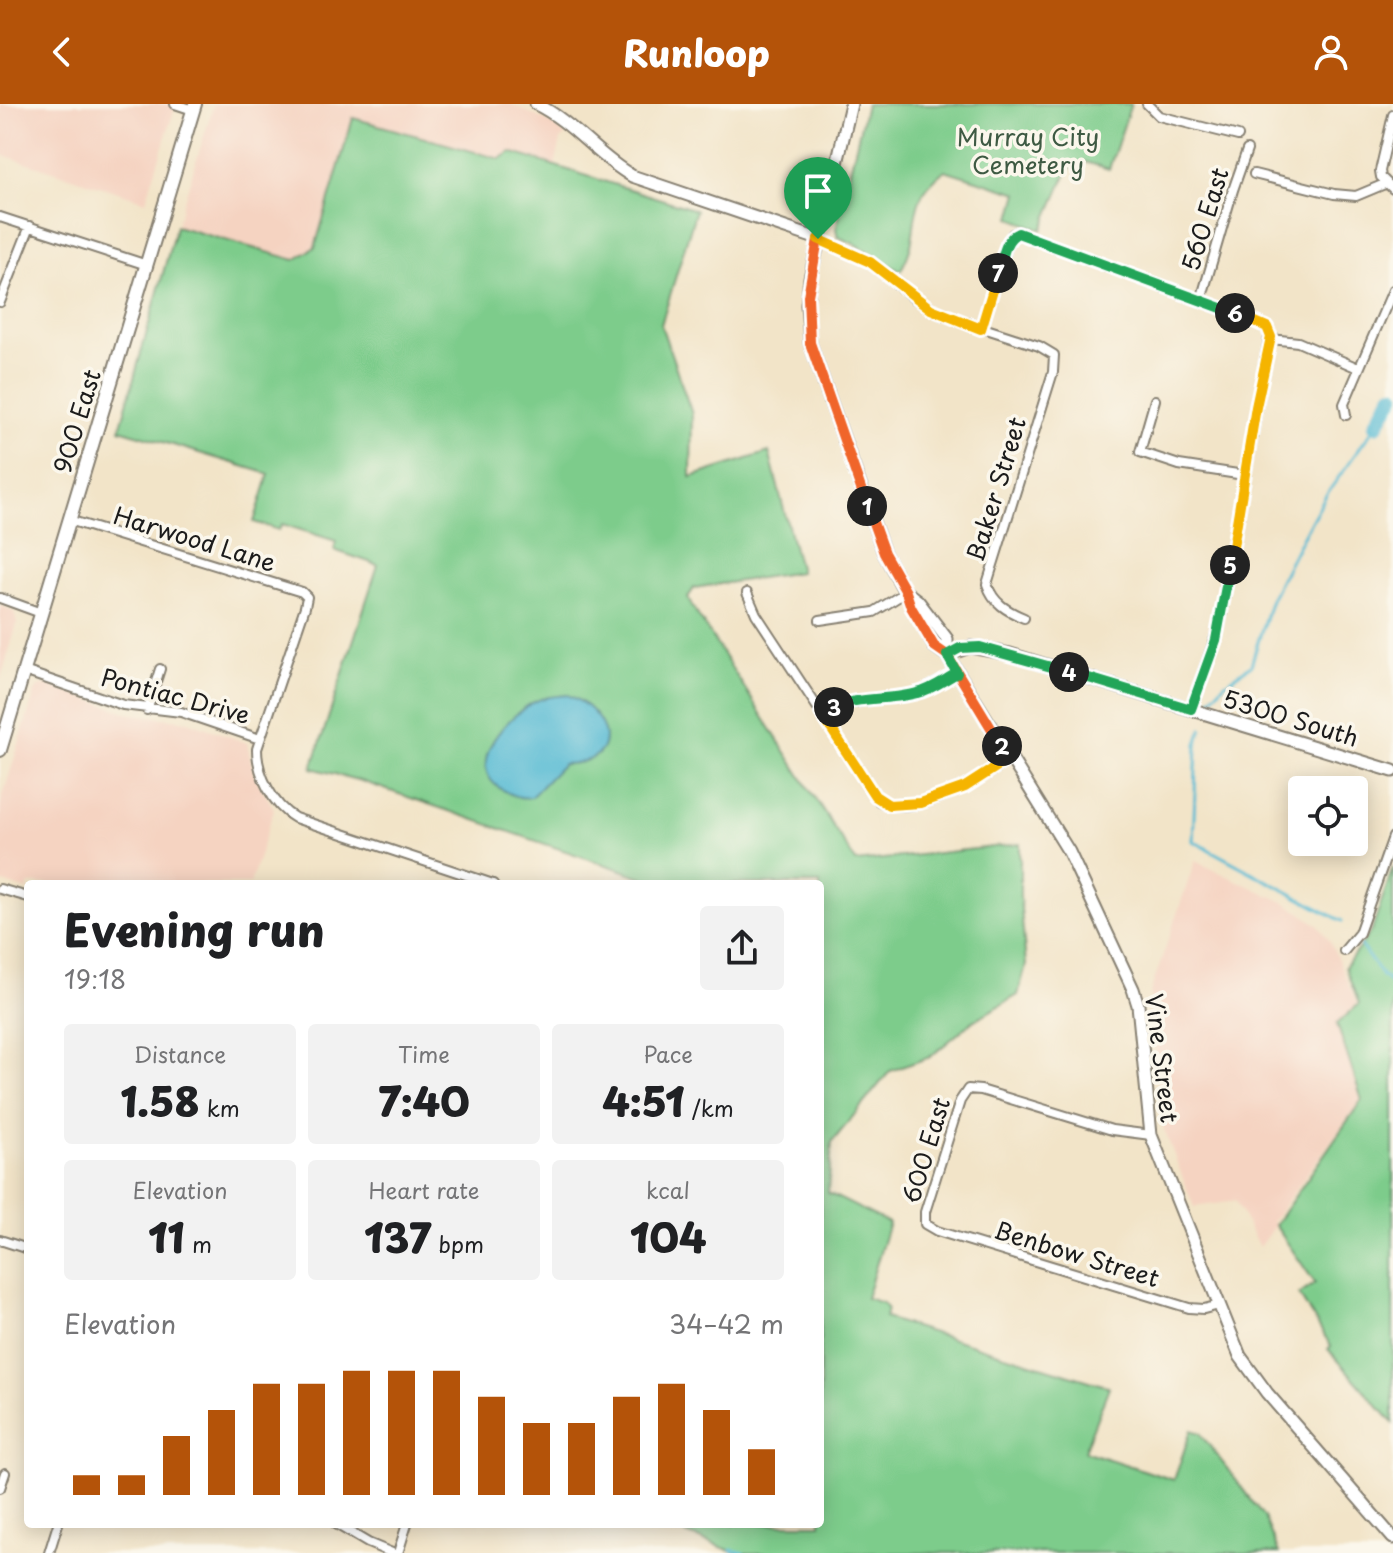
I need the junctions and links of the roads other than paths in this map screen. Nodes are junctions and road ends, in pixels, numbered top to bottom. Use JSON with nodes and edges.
{"nodes":[{"id":1,"x":175,"y":104,"type":"edge"},
{"id":2,"x":536,"y":104,"type":"edge"},
{"id":3,"x":851,"y":104,"type":"edge"},
{"id":4,"x":1147,"y":104,"type":"edge"},
{"id":5,"x":194,"y":107,"type":"edge"},
{"id":6,"x":1393,"y":115,"type":"edge"},
{"id":7,"x":1238,"y":136,"type":"dead end"},
{"id":8,"x":1247,"y":150,"type":"dead end"},
{"id":9,"x":1254,"y":174,"type":"dead end"},
{"id":10,"x":1390,"y":186,"type":"edge"},
{"id":11,"x":0,"y":217,"type":"edge"},
{"id":12,"x":30,"y":226,"type":"junction"},
{"id":13,"x":818,"y":239,"type":"junction"},
{"id":14,"x":147,"y":265,"type":"junction"},
{"id":15,"x":1393,"y":290,"type":"edge"},
{"id":16,"x":1201,"y":300,"type":"junction"},
{"id":17,"x":0,"y":302,"type":"edge"},
{"id":18,"x":981,"y":329,"type":"junction"},
{"id":19,"x":1271,"y":335,"type":"junction"},
{"id":20,"x":1358,"y":368,"type":"junction"},
{"id":21,"x":1155,"y":400,"type":"dead end"},
{"id":22,"x":1346,"y":415,"type":"dead end"},
{"id":23,"x":1244,"y":475,"type":"junction"},
{"id":24,"x":69,"y":520,"type":"junction"},
{"id":25,"x":906,"y":592,"type":"junction"},
{"id":26,"x":747,"y":593,"type":"dead end"},
{"id":27,"x":0,"y":598,"type":"edge"},
{"id":28,"x":41,"y":613,"type":"junction"},
{"id":29,"x":1024,"y":618,"type":"dead end"},
{"id":30,"x":820,"y":620,"type":"dead end"},
{"id":31,"x":947,"y":655,"type":"junction"},
{"id":32,"x":160,"y":669,"type":"dead end"},
{"id":33,"x":24,"y":671,"type":"junction"},
{"id":34,"x":957,"y":673,"type":"junction"},
{"id":35,"x":1191,"y":709,"type":"junction"},
{"id":36,"x":147,"y":710,"type":"junction"},
{"id":37,"x":821,"y":713,"type":"junction"},
{"id":38,"x":260,"y":739,"type":"junction"},
{"id":39,"x":0,"y":750,"type":"edge"},
{"id":40,"x":1010,"y":758,"type":"junction"},
{"id":41,"x":1393,"y":771,"type":"edge"},
{"id":42,"x":1393,"y":837,"type":"edge"},
{"id":43,"x":471,"y":880,"type":"edge"},
{"id":44,"x":0,"y":889,"type":"edge"},
{"id":45,"x":24,"y":896,"type":"edge"},
{"id":46,"x":1344,"y":951,"type":"dead end"},
{"id":47,"x":1151,"y":1135,"type":"junction"},
{"id":48,"x":925,"y":1224,"type":"joint"},
{"id":49,"x":0,"y":1240,"type":"edge"},
{"id":50,"x":24,"y":1248,"type":"edge"},
{"id":51,"x":1219,"y":1305,"type":"junction"},
{"id":52,"x":5,"y":1473,"type":"dead end"},
{"id":53,"x":0,"y":1488,"type":"edge"},
{"id":54,"x":57,"y":1528,"type":"edge"},
{"id":55,"x":343,"y":1528,"type":"edge"},
{"id":56,"x":406,"y":1528,"type":"edge"},
{"id":57,"x":1393,"y":1538,"type":"edge"},
{"id":58,"x":49,"y":1553,"type":"edge"},
{"id":59,"x":392,"y":1553,"type":"edge"},
{"id":60,"x":398,"y":1553,"type":"edge"}],
"edges":[{"from":1,"to":5,"type":"street"},
{"from":2,"to":13,"type":"street"},
{"from":3,"to":13,"type":"street","name":"Vine Street"},
{"from":4,"to":7,"type":"street"},
{"from":5,"to":14,"type":"main road","name":"900 East"},
{"from":6,"to":10,"type":"street"},
{"from":8,"to":16,"type":"street","name":"560 East"},
{"from":9,"to":10,"type":"street"},
{"from":11,"to":12,"type":"street"},
{"from":12,"to":14,"type":"street"},
{"from":12,"to":17,"type":"street"},
{"from":13,"to":18,"type":"street"},
{"from":13,"to":25,"type":"street","name":"Vine Street"},
{"from":14,"to":24,"type":"main road","name":"900 East"},
{"from":15,"to":20,"type":"street"},
{"from":16,"to":18,"type":"street"},
{"from":16,"to":19,"type":"street"},
{"from":18,"to":29,"type":"street","name":"Baker Street"},
{"from":19,"to":20,"type":"street"},
{"from":19,"to":23,"type":"street"},
{"from":20,"to":22,"type":"street"},
{"from":21,"to":23,"type":"street"},
{"from":23,"to":35,"type":"street"},
{"from":24,"to":28,"type":"main road","name":"900 East"},
{"from":24,"to":38,"type":"street","name":"Harwood Lane"},
{"from":25,"to":30,"type":"street"},
{"from":25,"to":31,"type":"street","name":"Vine Street"},
{"from":26,"to":37,"type":"street"},
{"from":27,"to":28,"type":"street"},
{"from":28,"to":33,"type":"main road","name":"900 East"},
{"from":31,"to":34,"type":"street","name":"Vine Street"},
{"from":31,"to":35,"type":"street","name":"5300 South"},
{"from":32,"to":36,"type":"street"},
{"from":33,"to":36,"type":"street","name":"Pontiac Drive"},
{"from":33,"to":39,"type":"main road","name":"900 East"},
{"from":34,"to":37,"type":"street"},
{"from":34,"to":40,"type":"street","name":"Vine Street"},
{"from":35,"to":41,"type":"street","name":"5300 South"},
{"from":36,"to":38,"type":"street","name":"Pontiac Drive"},
{"from":37,"to":40,"type":"street"},
{"from":38,"to":43,"type":"street","name":"Pontiac Drive"},
{"from":40,"to":47,"type":"street","name":"Vine Street"},
{"from":42,"to":46,"type":"street"},
{"from":44,"to":45,"type":"street"},
{"from":47,"to":48,"type":"street","name":"600 East"},
{"from":47,"to":51,"type":"street","name":"Vine Street"},
{"from":48,"to":51,"type":"street","name":"Benbow Street"},
{"from":49,"to":50,"type":"street"},
{"from":51,"to":57,"type":"street","name":"Vine Street"},
{"from":52,"to":53,"type":"street"},
{"from":54,"to":58,"type":"street"},
{"from":55,"to":59,"type":"street"},
{"from":56,"to":60,"type":"street"}]}
